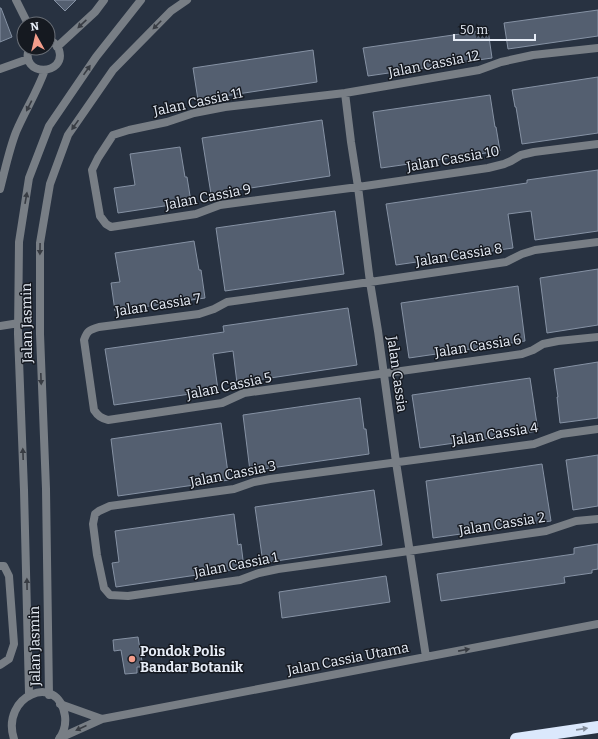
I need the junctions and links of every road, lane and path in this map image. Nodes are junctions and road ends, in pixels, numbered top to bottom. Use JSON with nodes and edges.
{"nodes":[{"id":1,"x":16,"y":0,"type":"edge"},
{"id":2,"x":104,"y":0,"type":"edge"},
{"id":3,"x":141,"y":0,"type":"edge"},
{"id":4,"x":187,"y":0,"type":"edge"},
{"id":5,"x":24,"y":16,"type":"edge"},
{"id":6,"x":57,"y":47,"type":"joint"},
{"id":7,"x":598,"y":48,"type":"edge"},
{"id":8,"x":28,"y":56,"type":"edge"},
{"id":9,"x":28,"y":59,"type":"junction"},
{"id":10,"x":0,"y":69,"type":"edge"},
{"id":11,"x":45,"y":70,"type":"junction"},
{"id":12,"x":345,"y":93,"type":"junction"},
{"id":13,"x":598,"y":144,"type":"edge"},
{"id":14,"x":94,"y":184,"type":"joint"},
{"id":15,"x":358,"y":187,"type":"junction"},
{"id":16,"x":0,"y":189,"type":"edge"},
{"id":17,"x":598,"y":242,"type":"edge"},
{"id":18,"x":370,"y":282,"type":"junction"},
{"id":19,"x":19,"y":323,"type":"junction"},
{"id":20,"x":0,"y":326,"type":"edge"},
{"id":21,"x":598,"y":337,"type":"edge"},
{"id":22,"x":384,"y":373,"type":"junction"},
{"id":23,"x":88,"y":375,"type":"joint"},
{"id":24,"x":598,"y":429,"type":"edge"},
{"id":25,"x":396,"y":462,"type":"junction"},
{"id":26,"x":598,"y":519,"type":"edge"},
{"id":27,"x":409,"y":551,"type":"junction"},
{"id":28,"x":98,"y":555,"type":"joint"},
{"id":29,"x":0,"y":566,"type":"edge"},
{"id":30,"x":598,"y":624,"type":"edge"},
{"id":31,"x":426,"y":657,"type":"junction"},
{"id":32,"x":0,"y":665,"type":"edge"},
{"id":33,"x":29,"y":693,"type":"junction"},
{"id":34,"x":49,"y":695,"type":"junction"},
{"id":35,"x":60,"y":704,"type":"junction"},
{"id":36,"x":102,"y":719,"type":"junction"},
{"id":37,"x":598,"y":727,"type":"edge"},
{"id":38,"x":60,"y":738,"type":"edge"},
{"id":39,"x":14,"y":739,"type":"edge"},
{"id":40,"x":516,"y":739,"type":"edge"}],
"edges":[{"from":1,"to":5,"type":"street"},
{"from":2,"to":6,"type":"street","one_way":true},
{"from":19,"to":3,"type":"street","name":"Jalan Jasmin","one_way":true},
{"from":4,"to":34,"type":"street","name":"Jalan Jasmin","one_way":true},
{"from":6,"to":11,"type":"street"},
{"from":7,"to":12,"type":"street","name":"Jalan Cassia 12"},
{"from":8,"to":9,"type":"street"},
{"from":9,"to":10,"type":"street"},
{"from":9,"to":11,"type":"street"},
{"from":11,"to":16,"type":"street","one_way":true},
{"from":12,"to":14,"type":"street","name":"Jalan Cassia 11"},
{"from":12,"to":15,"type":"street","name":"Jalan Cassia"},
{"from":13,"to":15,"type":"street","name":"Jalan Cassia 10"},
{"from":14,"to":15,"type":"street","name":"Jalan Cassia 9"},
{"from":15,"to":18,"type":"street","name":"Jalan Cassia"},
{"from":17,"to":18,"type":"street","name":"Jalan Cassia 8"},
{"from":18,"to":22,"type":"street","name":"Jalan Cassia"},
{"from":18,"to":23,"type":"street","name":"Jalan Cassia 7"},
{"from":19,"to":20,"type":"street"},
{"from":33,"to":19,"type":"street","name":"Jalan Jasmin","one_way":true},
{"from":21,"to":22,"type":"street","name":"Jalan Cassia 6"},
{"from":22,"to":23,"type":"street","name":"Jalan Cassia 5"},
{"from":22,"to":25,"type":"street","name":"Jalan Cassia"},
{"from":24,"to":25,"type":"street","name":"Jalan Cassia 4"},
{"from":25,"to":27,"type":"street","name":"Jalan Cassia"},
{"from":25,"to":28,"type":"street","name":"Jalan Cassia 3"},
{"from":26,"to":27,"type":"street","name":"Jalan Cassia 2"},
{"from":27,"to":28,"type":"street","name":"Jalan Cassia 1"},
{"from":27,"to":31,"type":"street","name":"Jalan Cassia"},
{"from":29,"to":32,"type":"street"},
{"from":31,"to":30,"type":"street","name":"Jalan Cassia Utama","one_way":true},
{"from":31,"to":36,"type":"street","name":"Jalan Cassia Utama"},
{"from":33,"to":34,"type":"street"},
{"from":33,"to":39,"type":"street"},
{"from":34,"to":35,"type":"street"},
{"from":35,"to":36,"type":"street"},
{"from":35,"to":38,"type":"street"},
{"from":36,"to":38,"type":"street","name":"Jalan Cassia Utama","one_way":true},
{"from":40,"to":37,"type":"highway","one_way":true}]}
